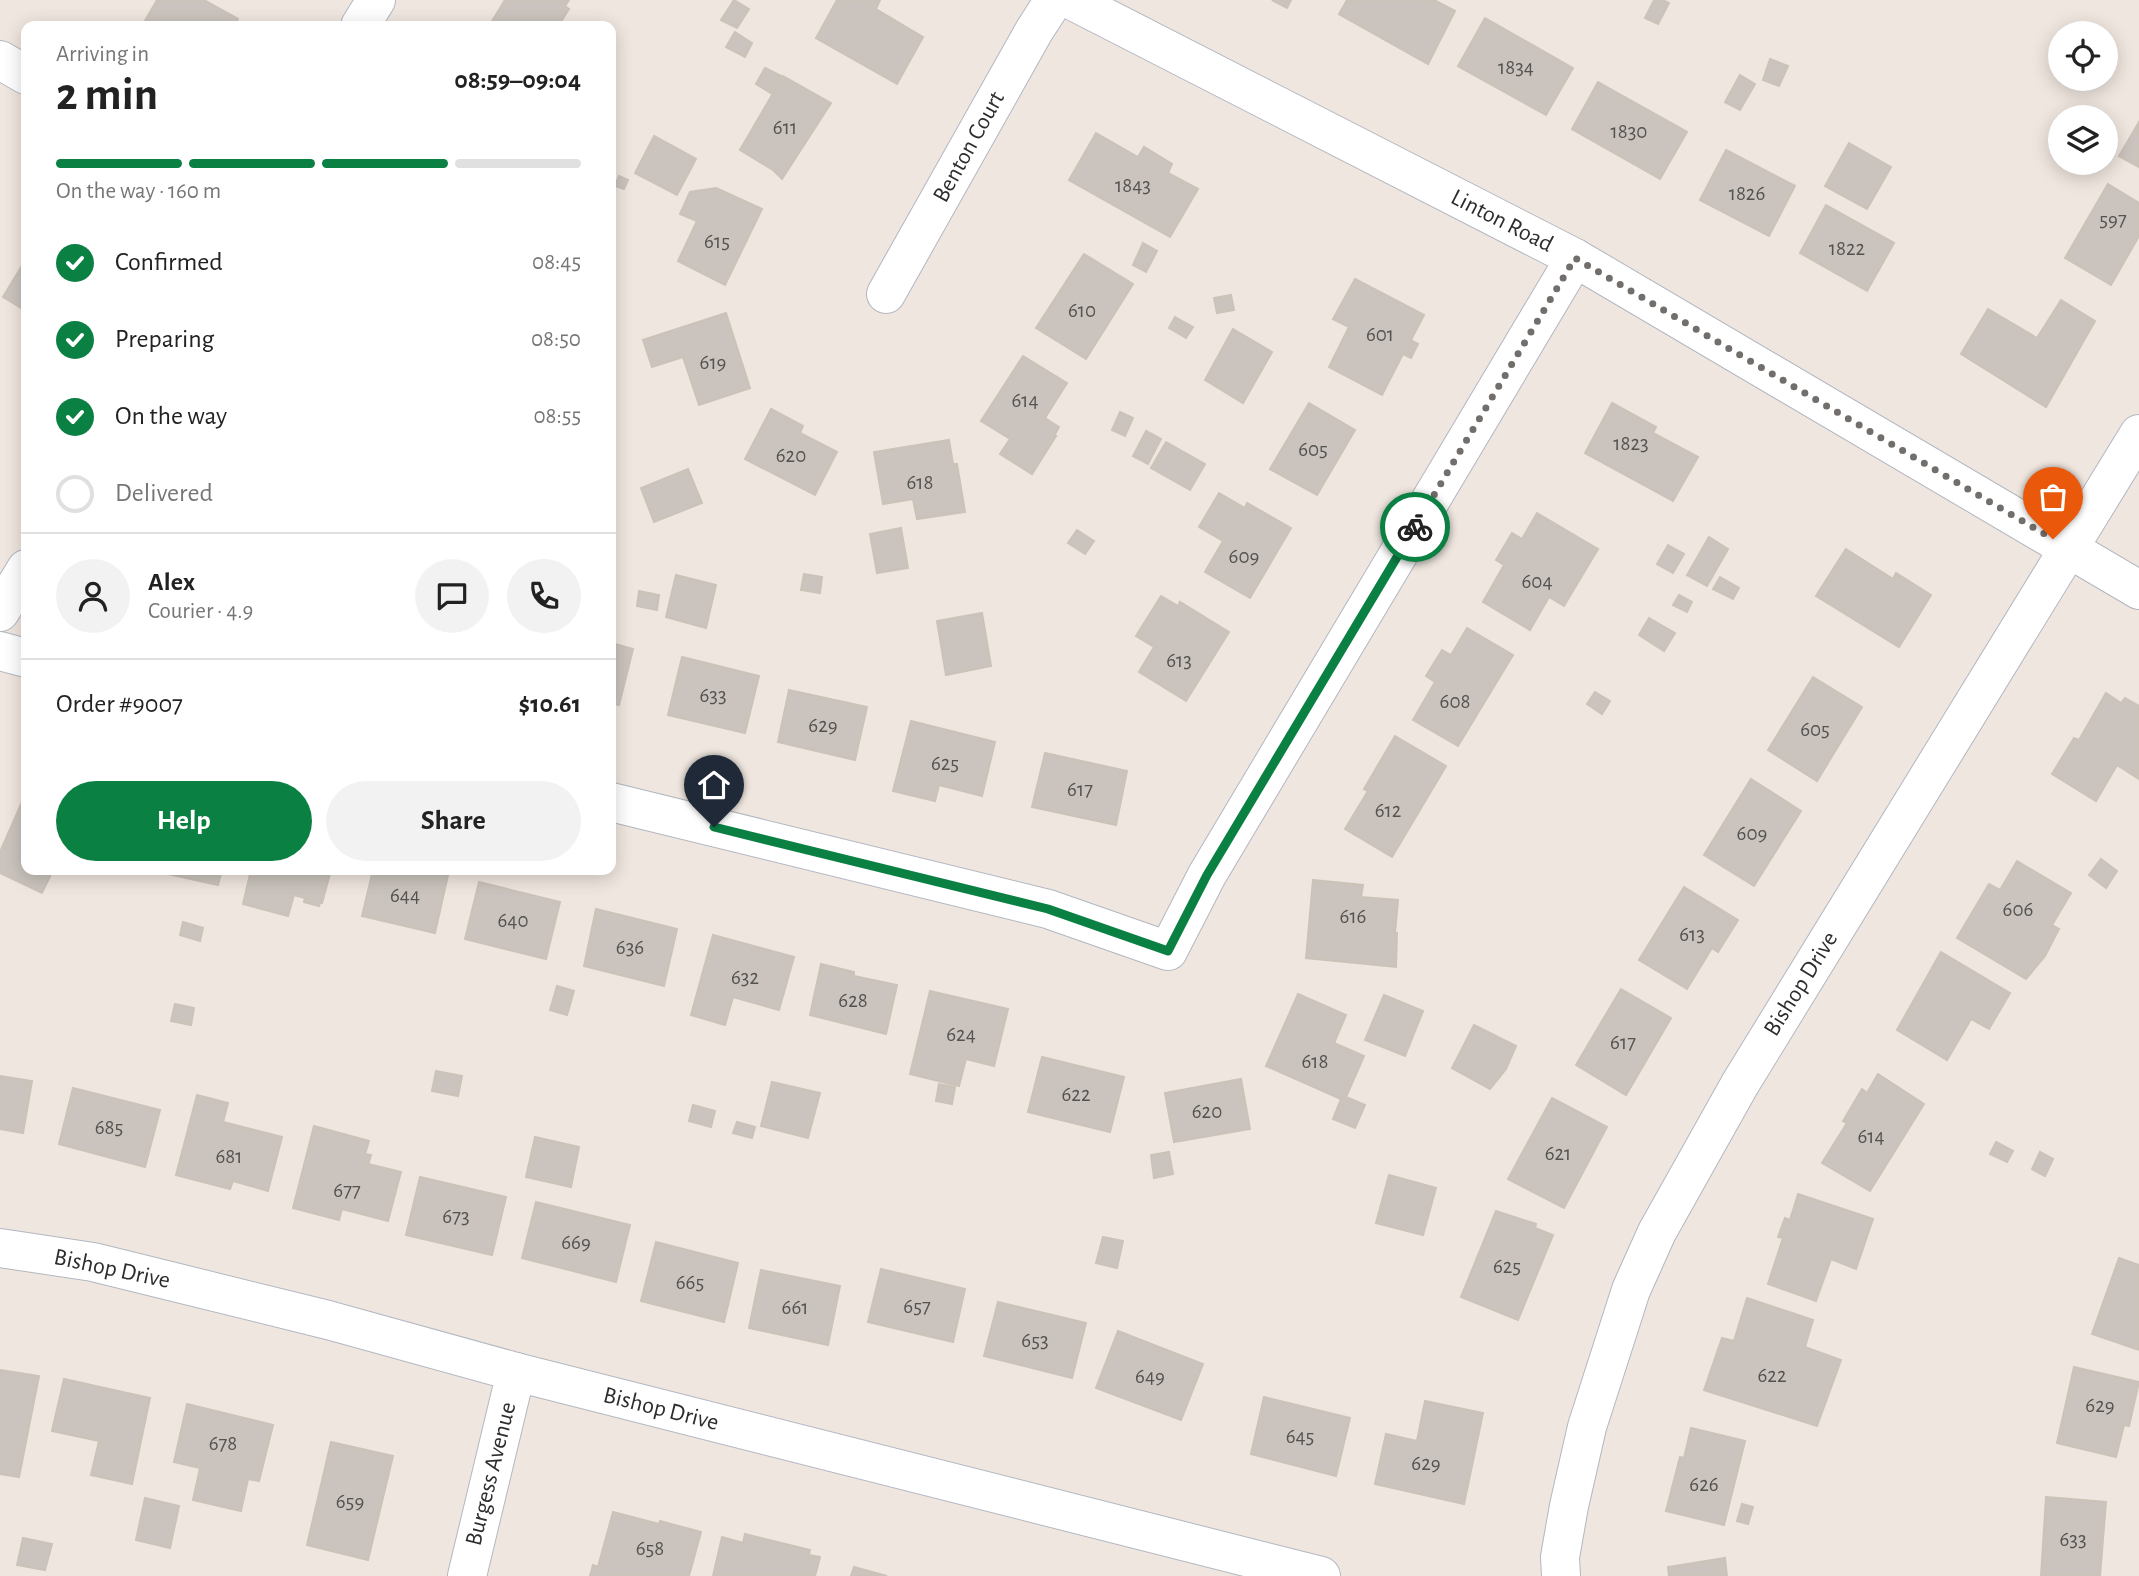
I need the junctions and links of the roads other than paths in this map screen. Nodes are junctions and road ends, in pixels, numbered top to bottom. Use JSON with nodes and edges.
{"nodes":[{"id":1,"x":376,"y":0,"type":"edge"},
{"id":2,"x":1054,"y":0,"type":"edge"},
{"id":3,"x":1071,"y":0,"type":"edge"},
{"id":4,"x":363,"y":21,"type":"edge"},
{"id":5,"x":0,"y":61,"type":"edge"},
{"id":6,"x":21,"y":72,"type":"edge"},
{"id":7,"x":1575,"y":258,"type":"junction"},
{"id":8,"x":886,"y":294,"type":"dead end"},
{"id":9,"x":2139,"y":434,"type":"edge"},
{"id":10,"x":2069,"y":549,"type":"junction"},
{"id":11,"x":21,"y":577,"type":"edge"},
{"id":12,"x":2139,"y":590,"type":"edge"},
{"id":13,"x":0,"y":612,"type":"edge"},
{"id":14,"x":0,"y":652,"type":"edge"},
{"id":15,"x":21,"y":657,"type":"edge"},
{"id":16,"x":616,"y":803,"type":"edge"},
{"id":17,"x":0,"y":1248,"type":"edge"},
{"id":18,"x":516,"y":1372,"type":"junction"},
{"id":19,"x":467,"y":1576,"type":"edge"},
{"id":20,"x":1321,"y":1576,"type":"edge"},
{"id":21,"x":1561,"y":1576,"type":"edge"}],
"edges":[{"from":1,"to":4,"type":"street"},
{"from":2,"to":8,"type":"street","name":"Benton Court"},
{"from":3,"to":7,"type":"street","name":"Linton Road"},
{"from":5,"to":6,"type":"street"},
{"from":7,"to":10,"type":"street","name":"Linton Road"},
{"from":7,"to":16,"type":"street"},
{"from":9,"to":10,"type":"street","name":"Bishop Drive"},
{"from":10,"to":12,"type":"street","name":"Linton Road"},
{"from":10,"to":21,"type":"street","name":"Bishop Drive"},
{"from":11,"to":13,"type":"street"},
{"from":14,"to":15,"type":"street"},
{"from":17,"to":18,"type":"street","name":"Bishop Drive"},
{"from":18,"to":19,"type":"street","name":"Burgess Avenue"},
{"from":18,"to":20,"type":"street","name":"Bishop Drive"}]}
